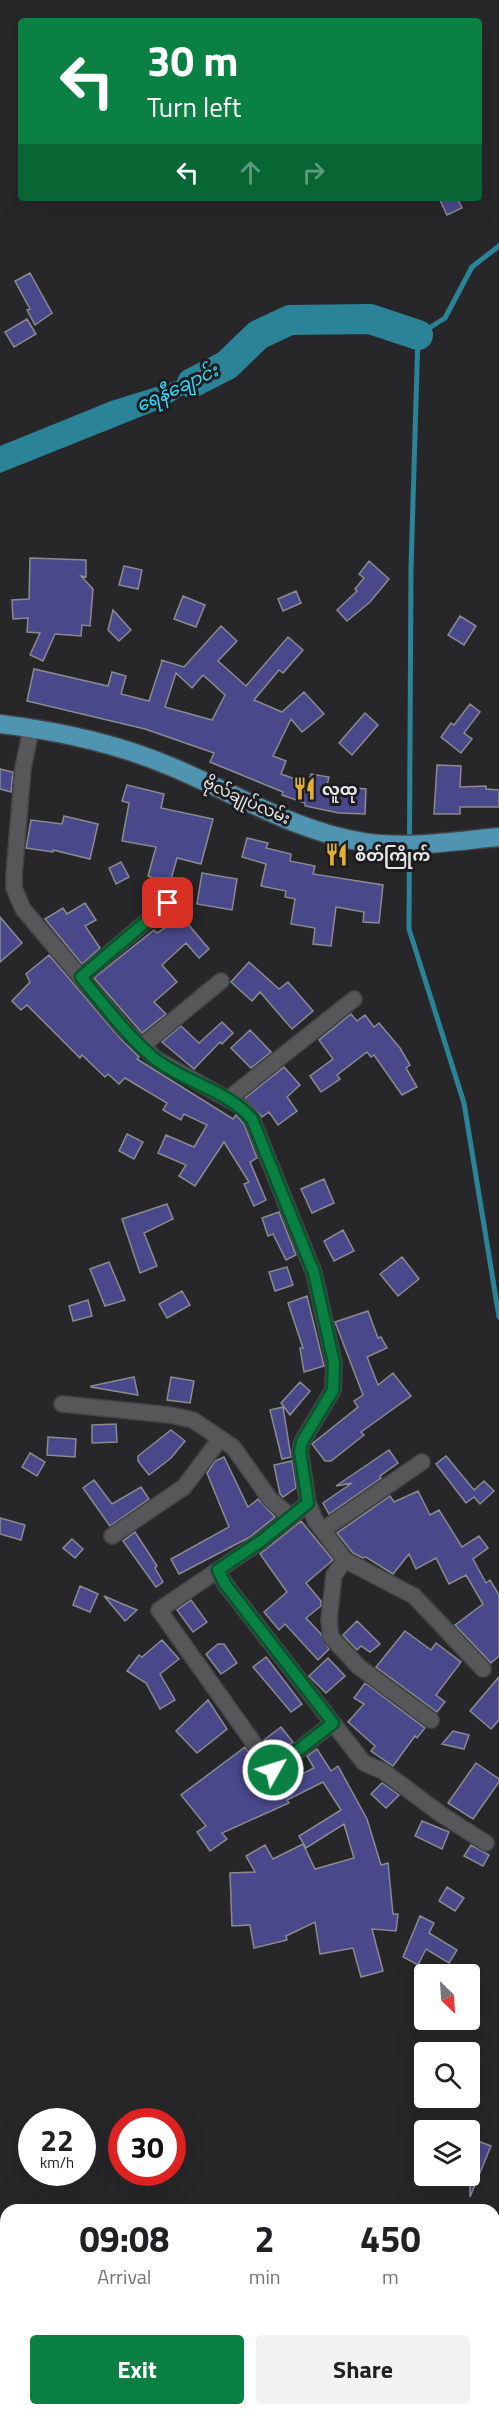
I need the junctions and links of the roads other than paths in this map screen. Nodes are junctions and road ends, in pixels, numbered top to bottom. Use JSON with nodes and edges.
{"nodes":[{"id":1,"x":0,"y":724,"type":"edge"},
{"id":2,"x":32,"y":729,"type":"junction"},
{"id":3,"x":499,"y":837,"type":"edge"},
{"id":4,"x":168,"y":903,"type":"dead end"},
{"id":5,"x":81,"y":977,"type":"junction"},
{"id":6,"x":221,"y":981,"type":"dead end"},
{"id":7,"x":354,"y":999,"type":"dead end"},
{"id":8,"x":142,"y":1046,"type":"junction"},
{"id":9,"x":228,"y":1099,"type":"junction"},
{"id":10,"x":62,"y":1404,"type":"dead end"},
{"id":11,"x":220,"y":1439,"type":"junction"},
{"id":12,"x":423,"y":1462,"type":"dead end"},
{"id":13,"x":308,"y":1503,"type":"junction"},
{"id":14,"x":291,"y":1517,"type":"junction"},
{"id":15,"x":323,"y":1530,"type":"junction"},
{"id":16,"x":112,"y":1536,"type":"dead end"},
{"id":17,"x":345,"y":1560,"type":"junction"},
{"id":18,"x":218,"y":1570,"type":"junction"},
{"id":19,"x":483,"y":1669,"type":"dead end"},
{"id":20,"x":431,"y":1719,"type":"dead end"},
{"id":21,"x":333,"y":1723,"type":"junction"},
{"id":22,"x":486,"y":1843,"type":"dead end"}],
"edges":[{"from":1,"to":2,"type":"main road","name":"ဗိုလ်‌ချုပ်‌လမ်း"},
{"from":2,"to":3,"type":"main road","name":"ဗိုလ်‌ချုပ်‌လမ်း"},
{"from":2,"to":5,"type":"street"},
{"from":4,"to":5,"type":"street"},
{"from":5,"to":8,"type":"street"},
{"from":6,"to":8,"type":"street"},
{"from":7,"to":9,"type":"street"},
{"from":8,"to":9,"type":"street"},
{"from":9,"to":13,"type":"street"},
{"from":10,"to":11,"type":"street"},
{"from":11,"to":14,"type":"street"},
{"from":11,"to":16,"type":"street"},
{"from":12,"to":15,"type":"street"},
{"from":13,"to":14,"type":"street"},
{"from":13,"to":15,"type":"street"},
{"from":14,"to":18,"type":"street"},
{"from":15,"to":17,"type":"street"},
{"from":17,"to":19,"type":"street"},
{"from":17,"to":20,"type":"street"},
{"from":18,"to":21,"type":"street"},
{"from":18,"to":21,"type":"street"},
{"from":21,"to":22,"type":"street"}]}
